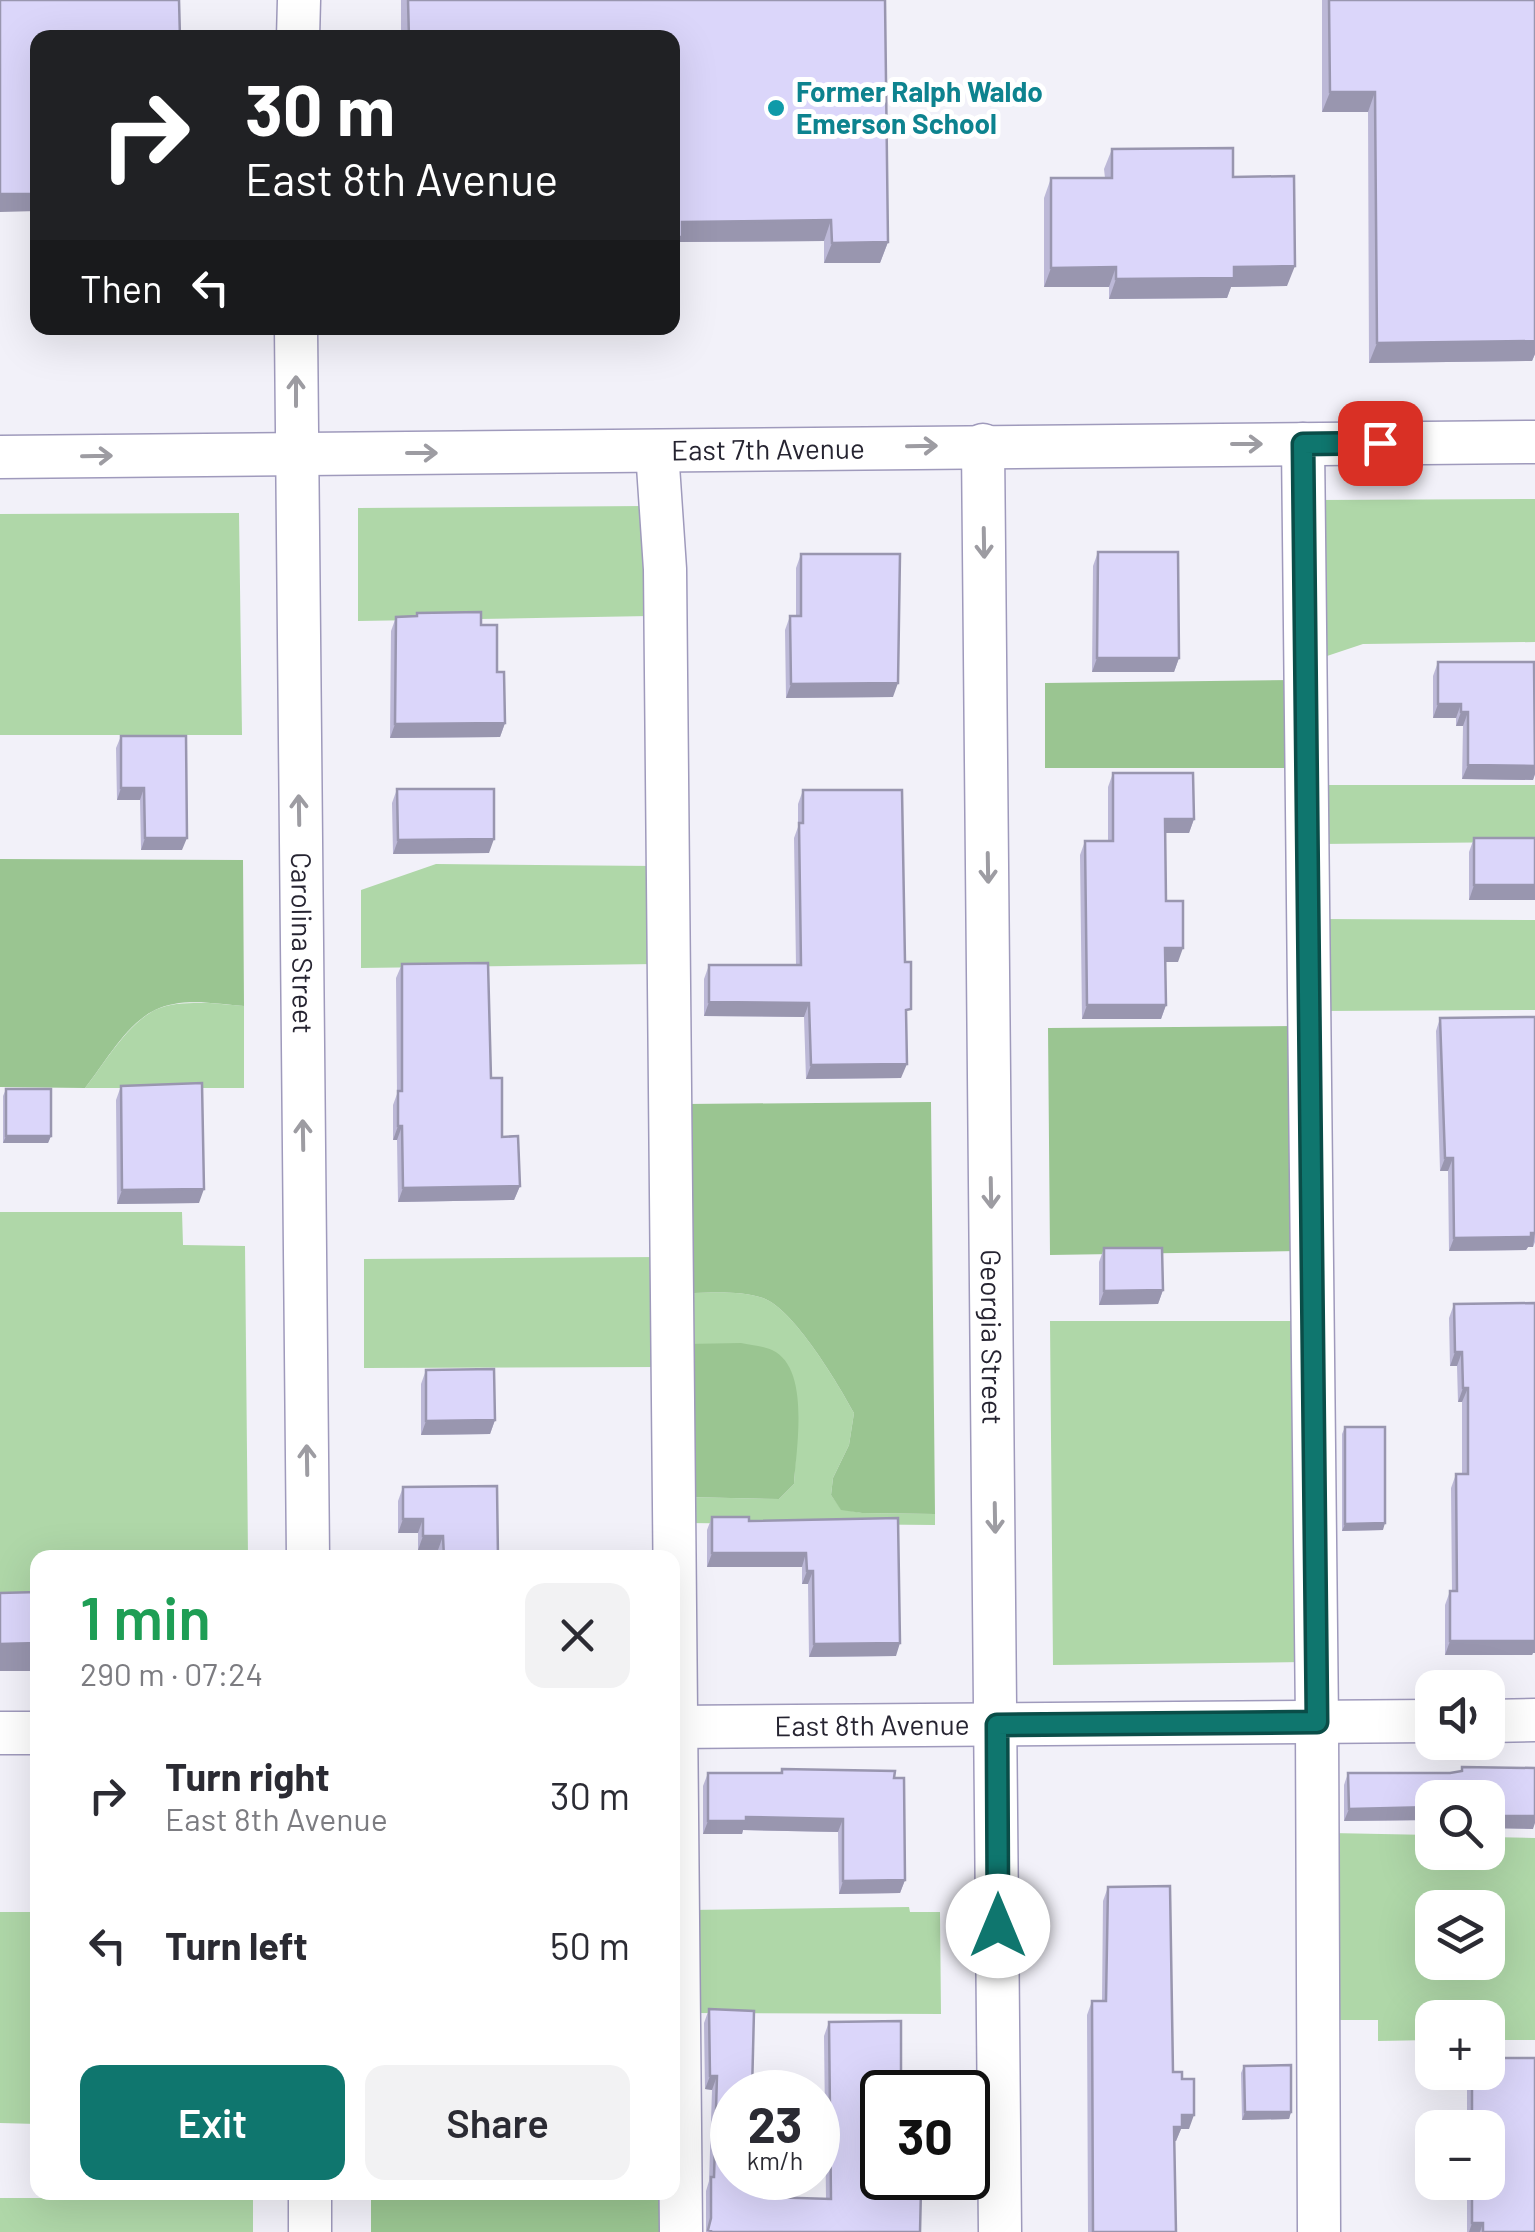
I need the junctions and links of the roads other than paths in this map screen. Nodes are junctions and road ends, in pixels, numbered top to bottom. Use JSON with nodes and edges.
{"nodes":[{"id":1,"x":299,"y":0,"type":"edge"},
{"id":2,"x":298,"y":30,"type":"edge"},
{"id":3,"x":296,"y":335,"type":"edge"},
{"id":4,"x":1535,"y":442,"type":"edge"},
{"id":5,"x":1303,"y":444,"type":"junction"},
{"id":6,"x":983,"y":445,"type":"junction"},
{"id":7,"x":657,"y":452,"type":"junction"},
{"id":8,"x":296,"y":454,"type":"junction"},
{"id":9,"x":0,"y":456,"type":"edge"},
{"id":10,"x":308,"y":1550,"type":"edge"},
{"id":11,"x":673,"y":1550,"type":"edge"},
{"id":12,"x":1505,"y":1720,"type":"edge"},
{"id":13,"x":1535,"y":1720,"type":"edge"},
{"id":14,"x":1415,"y":1721,"type":"edge"},
{"id":15,"x":1317,"y":1722,"type":"junction"},
{"id":16,"x":997,"y":1725,"type":"junction"},
{"id":17,"x":680,"y":1727,"type":"edge"},
{"id":18,"x":0,"y":1733,"type":"edge"},
{"id":19,"x":30,"y":1733,"type":"edge"},
{"id":20,"x":680,"y":2148,"type":"edge"},
{"id":21,"x":310,"y":2200,"type":"edge"},
{"id":22,"x":310,"y":2232,"type":"edge"},
{"id":23,"x":681,"y":2232,"type":"edge"},
{"id":24,"x":1000,"y":2232,"type":"edge"},
{"id":25,"x":1319,"y":2232,"type":"edge"}],
"edges":[{"from":1,"to":2,"type":"street"},
{"from":8,"to":3,"type":"street","name":"Carolina Street","one_way":true},
{"from":4,"to":5,"type":"street","name":"East 7th Avenue"},
{"from":6,"to":5,"type":"street","name":"East 7th Avenue","one_way":true},
{"from":5,"to":15,"type":"street"},
{"from":7,"to":6,"type":"street","name":"East 7th Avenue","one_way":true},
{"from":6,"to":16,"type":"street","name":"Georgia Street","one_way":true},
{"from":8,"to":7,"type":"street","name":"East 7th Avenue","one_way":true},
{"from":7,"to":11,"type":"street"},
{"from":9,"to":8,"type":"street","name":"East 7th Avenue","one_way":true},
{"from":10,"to":8,"type":"street","name":"Carolina Street","one_way":true},
{"from":12,"to":13,"type":"street"},
{"from":14,"to":15,"type":"street","name":"East 8th Avenue"},
{"from":15,"to":16,"type":"street","name":"East 8th Avenue"},
{"from":15,"to":25,"type":"street"},
{"from":16,"to":17,"type":"street","name":"East 8th Avenue"},
{"from":16,"to":24,"type":"street","name":"Georgia Street"},
{"from":18,"to":19,"type":"street"},
{"from":20,"to":23,"type":"street"},
{"from":21,"to":22,"type":"street"}]}
